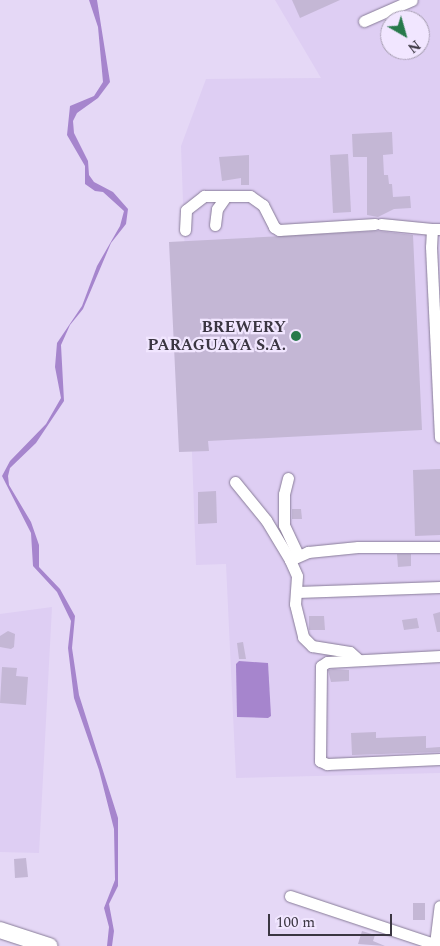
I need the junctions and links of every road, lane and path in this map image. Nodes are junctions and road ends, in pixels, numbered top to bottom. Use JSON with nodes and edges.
{"nodes":[{"id":1,"x":412,"y":0,"type":"edge"},
{"id":2,"x":364,"y":21,"type":"dead end"},
{"id":3,"x":226,"y":196,"type":"junction"},
{"id":4,"x":215,"y":225,"type":"dead end"},
{"id":5,"x":436,"y":229,"type":"edge"},
{"id":6,"x":185,"y":230,"type":"dead end"},
{"id":7,"x":440,"y":437,"type":"edge"},
{"id":8,"x":288,"y":478,"type":"dead end"},
{"id":9,"x":235,"y":482,"type":"dead end"},
{"id":10,"x":440,"y":547,"type":"edge"},
{"id":11,"x":294,"y":557,"type":"junction"},
{"id":12,"x":440,"y":588,"type":"edge"},
{"id":13,"x":298,"y":592,"type":"junction"},
{"id":14,"x":440,"y":656,"type":"edge"},
{"id":15,"x":359,"y":660,"type":"junction"},
{"id":16,"x":440,"y":759,"type":"edge"},
{"id":17,"x":290,"y":896,"type":"dead end"},
{"id":18,"x":440,"y":906,"type":"edge"},
{"id":19,"x":0,"y":930,"type":"edge"},
{"id":20,"x":438,"y":945,"type":"edge"},
{"id":21,"x":49,"y":946,"type":"edge"}],
"edges":[{"from":1,"to":2,"type":"lane"},
{"from":3,"to":4,"type":"lane"},
{"from":3,"to":5,"type":"lane"},
{"from":3,"to":6,"type":"lane"},
{"from":5,"to":7,"type":"lane"},
{"from":8,"to":11,"type":"lane"},
{"from":9,"to":11,"type":"lane"},
{"from":10,"to":11,"type":"lane"},
{"from":11,"to":13,"type":"lane"},
{"from":12,"to":13,"type":"lane"},
{"from":13,"to":15,"type":"lane"},
{"from":14,"to":15,"type":"lane"},
{"from":15,"to":16,"type":"lane"},
{"from":17,"to":20,"type":"lane"},
{"from":18,"to":20,"type":"lane"},
{"from":19,"to":21,"type":"highway"}]}
